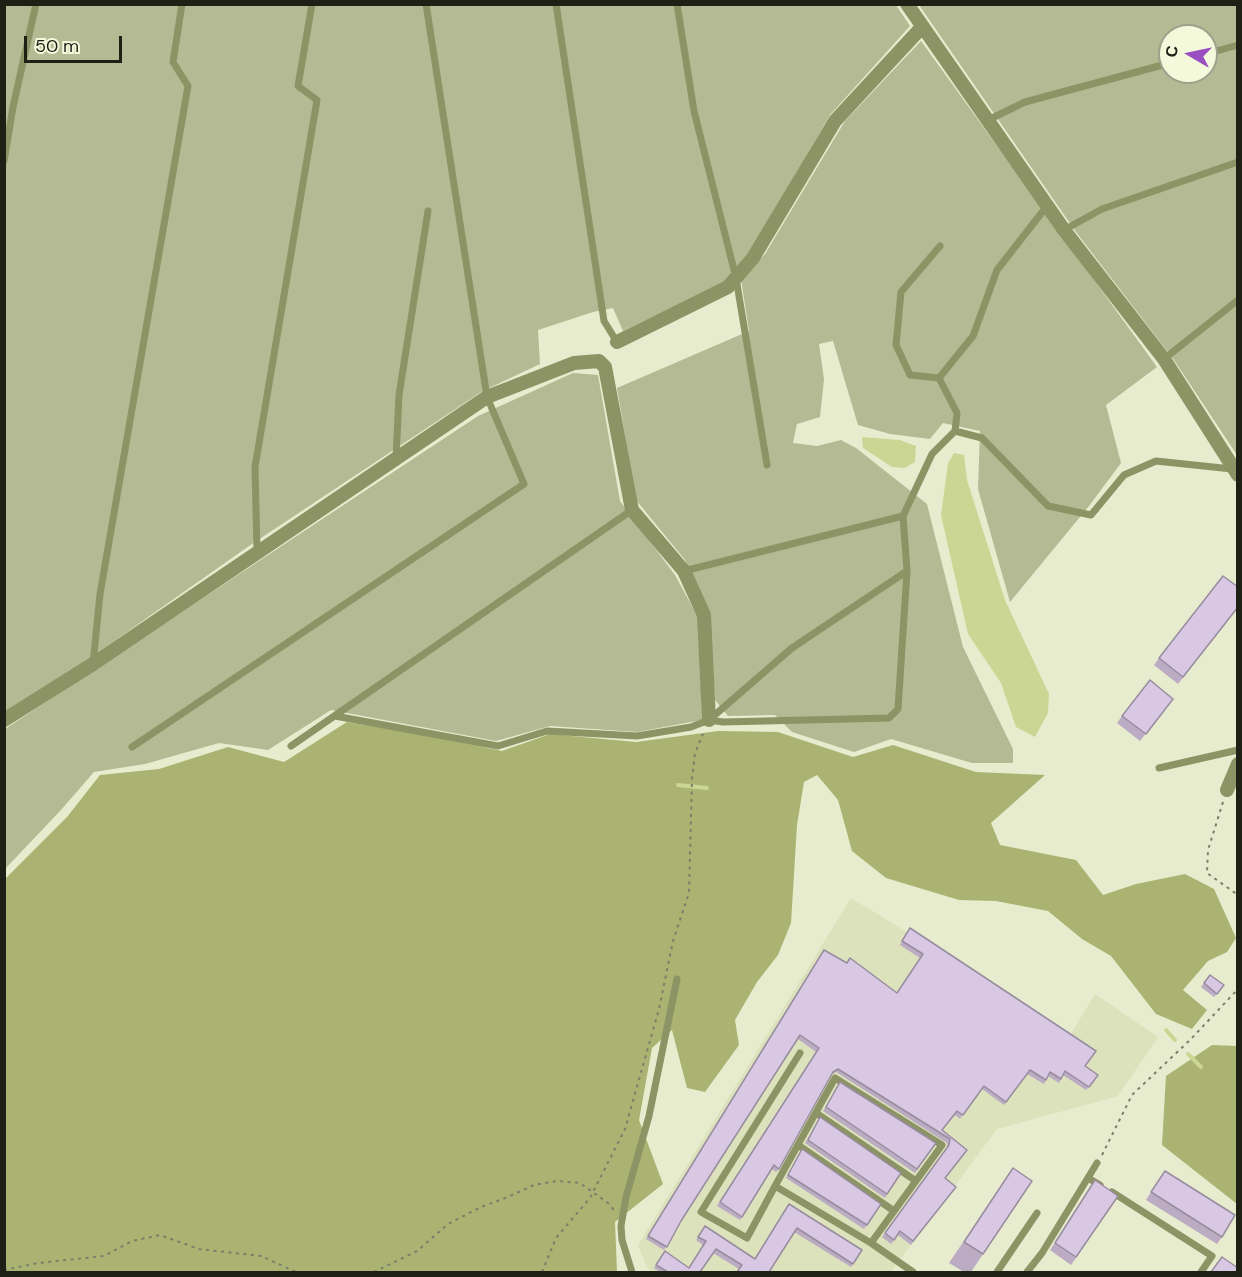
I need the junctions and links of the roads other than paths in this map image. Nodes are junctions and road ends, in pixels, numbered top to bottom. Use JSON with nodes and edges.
{"nodes":[{"id":1,"x":36,"y":4,"type":"edge"},
{"id":2,"x":182,"y":4,"type":"edge"},
{"id":3,"x":312,"y":4,"type":"edge"},
{"id":4,"x":426,"y":4,"type":"edge"},
{"id":5,"x":556,"y":4,"type":"edge"},
{"id":6,"x":677,"y":4,"type":"edge"},
{"id":7,"x":907,"y":4,"type":"edge"},
{"id":8,"x":922,"y":27,"type":"junction"},
{"id":9,"x":1238,"y":45,"type":"edge"},
{"id":10,"x":1218,"y":51,"type":"edge"},
{"id":11,"x":1158,"y":66,"type":"edge"},
{"id":12,"x":4,"y":104,"type":"edge"},
{"id":13,"x":13,"y":106,"type":"junction"},
{"id":14,"x":988,"y":120,"type":"junction"},
{"id":15,"x":4,"y":161,"type":"edge"},
{"id":16,"x":1238,"y":162,"type":"edge"},
{"id":17,"x":1047,"y":206,"type":"junction"},
{"id":18,"x":428,"y":211,"type":"dead end"},
{"id":19,"x":1065,"y":230,"type":"junction"},
{"id":20,"x":940,"y":246,"type":"dead end"},
{"id":21,"x":736,"y":278,"type":"junction"},
{"id":22,"x":1238,"y":300,"type":"edge"},
{"id":23,"x":617,"y":342,"type":"joint"},
{"id":24,"x":1164,"y":359,"type":"junction"},
{"id":25,"x":939,"y":378,"type":"junction"},
{"id":26,"x":487,"y":397,"type":"junction"},
{"id":27,"x":956,"y":431,"type":"junction"},
{"id":28,"x":396,"y":458,"type":"junction"},
{"id":29,"x":767,"y":465,"type":"dead end"},
{"id":30,"x":1235,"y":472,"type":"edge"},
{"id":31,"x":632,"y":510,"type":"junction"},
{"id":32,"x":903,"y":516,"type":"junction"},
{"id":33,"x":257,"y":551,"type":"junction"},
{"id":34,"x":684,"y":571,"type":"junction"},
{"id":35,"x":907,"y":571,"type":"junction"},
{"id":36,"x":93,"y":664,"type":"junction"},
{"id":37,"x":335,"y":716,"type":"junction"},
{"id":38,"x":4,"y":720,"type":"edge"},
{"id":39,"x":709,"y":720,"type":"junction"},
{"id":40,"x":291,"y":746,"type":"dead end"},
{"id":41,"x":132,"y":747,"type":"dead end"},
{"id":42,"x":1238,"y":750,"type":"edge"},
{"id":43,"x":1238,"y":764,"type":"edge"},
{"id":44,"x":1160,"y":768,"type":"dead end"},
{"id":45,"x":1227,"y":790,"type":"road end"},
{"id":46,"x":677,"y":979,"type":"dead end"},
{"id":47,"x":800,"y":1053,"type":"dead end"},
{"id":48,"x":816,"y":1113,"type":"junction"},
{"id":49,"x":798,"y":1145,"type":"junction"},
{"id":50,"x":1097,"y":1163,"type":"road end"},
{"id":51,"x":1088,"y":1178,"type":"junction"},
{"id":52,"x":916,"y":1181,"type":"junction"},
{"id":53,"x":775,"y":1186,"type":"junction"},
{"id":54,"x":894,"y":1211,"type":"junction"},
{"id":55,"x":1037,"y":1213,"type":"dead end"},
{"id":56,"x":871,"y":1243,"type":"junction"},
{"id":57,"x":632,"y":1272,"type":"edge"},
{"id":58,"x":913,"y":1272,"type":"edge"},
{"id":59,"x":997,"y":1272,"type":"edge"},
{"id":60,"x":1028,"y":1272,"type":"edge"},
{"id":61,"x":1201,"y":1272,"type":"edge"}],
"edges":[{"from":1,"to":13,"type":"lane"},
{"from":2,"to":36,"type":"lane"},
{"from":3,"to":33,"type":"lane"},
{"from":4,"to":26,"type":"lane"},
{"from":5,"to":23,"type":"lane"},
{"from":6,"to":21,"type":"lane"},
{"from":7,"to":8,"type":"street"},
{"from":8,"to":14,"type":"street"},
{"from":8,"to":21,"type":"street"},
{"from":9,"to":10,"type":"lane"},
{"from":11,"to":14,"type":"lane"},
{"from":12,"to":13,"type":"lane"},
{"from":13,"to":15,"type":"lane"},
{"from":14,"to":17,"type":"street"},
{"from":16,"to":19,"type":"lane"},
{"from":17,"to":19,"type":"street"},
{"from":17,"to":25,"type":"lane"},
{"from":18,"to":28,"type":"lane"},
{"from":19,"to":24,"type":"street"},
{"from":20,"to":25,"type":"lane"},
{"from":21,"to":23,"type":"street"},
{"from":21,"to":29,"type":"lane"},
{"from":22,"to":24,"type":"lane"},
{"from":24,"to":30,"type":"street"},
{"from":25,"to":27,"type":"lane"},
{"from":26,"to":28,"type":"street"},
{"from":26,"to":31,"type":"street"},
{"from":26,"to":41,"type":"lane"},
{"from":27,"to":30,"type":"lane"},
{"from":27,"to":32,"type":"lane"},
{"from":28,"to":33,"type":"street"},
{"from":31,"to":34,"type":"street"},
{"from":31,"to":37,"type":"lane"},
{"from":32,"to":34,"type":"lane"},
{"from":32,"to":35,"type":"lane"},
{"from":33,"to":36,"type":"street"},
{"from":34,"to":39,"type":"street"},
{"from":35,"to":39,"type":"lane"},
{"from":35,"to":39,"type":"lane"},
{"from":36,"to":38,"type":"street"},
{"from":37,"to":39,"type":"lane"},
{"from":37,"to":40,"type":"lane"},
{"from":42,"to":44,"type":"lane"},
{"from":43,"to":45,"type":"street"},
{"from":46,"to":57,"type":"lane"},
{"from":47,"to":53,"type":"lane"},
{"from":48,"to":49,"type":"lane"},
{"from":48,"to":52,"type":"lane"},
{"from":48,"to":52,"type":"lane"},
{"from":49,"to":53,"type":"lane"},
{"from":49,"to":54,"type":"lane"},
{"from":50,"to":51,"type":"lane"},
{"from":51,"to":60,"type":"lane"},
{"from":51,"to":61,"type":"lane"},
{"from":52,"to":54,"type":"lane"},
{"from":53,"to":56,"type":"lane"},
{"from":54,"to":56,"type":"lane"},
{"from":55,"to":59,"type":"lane"},
{"from":56,"to":58,"type":"lane"}]}
